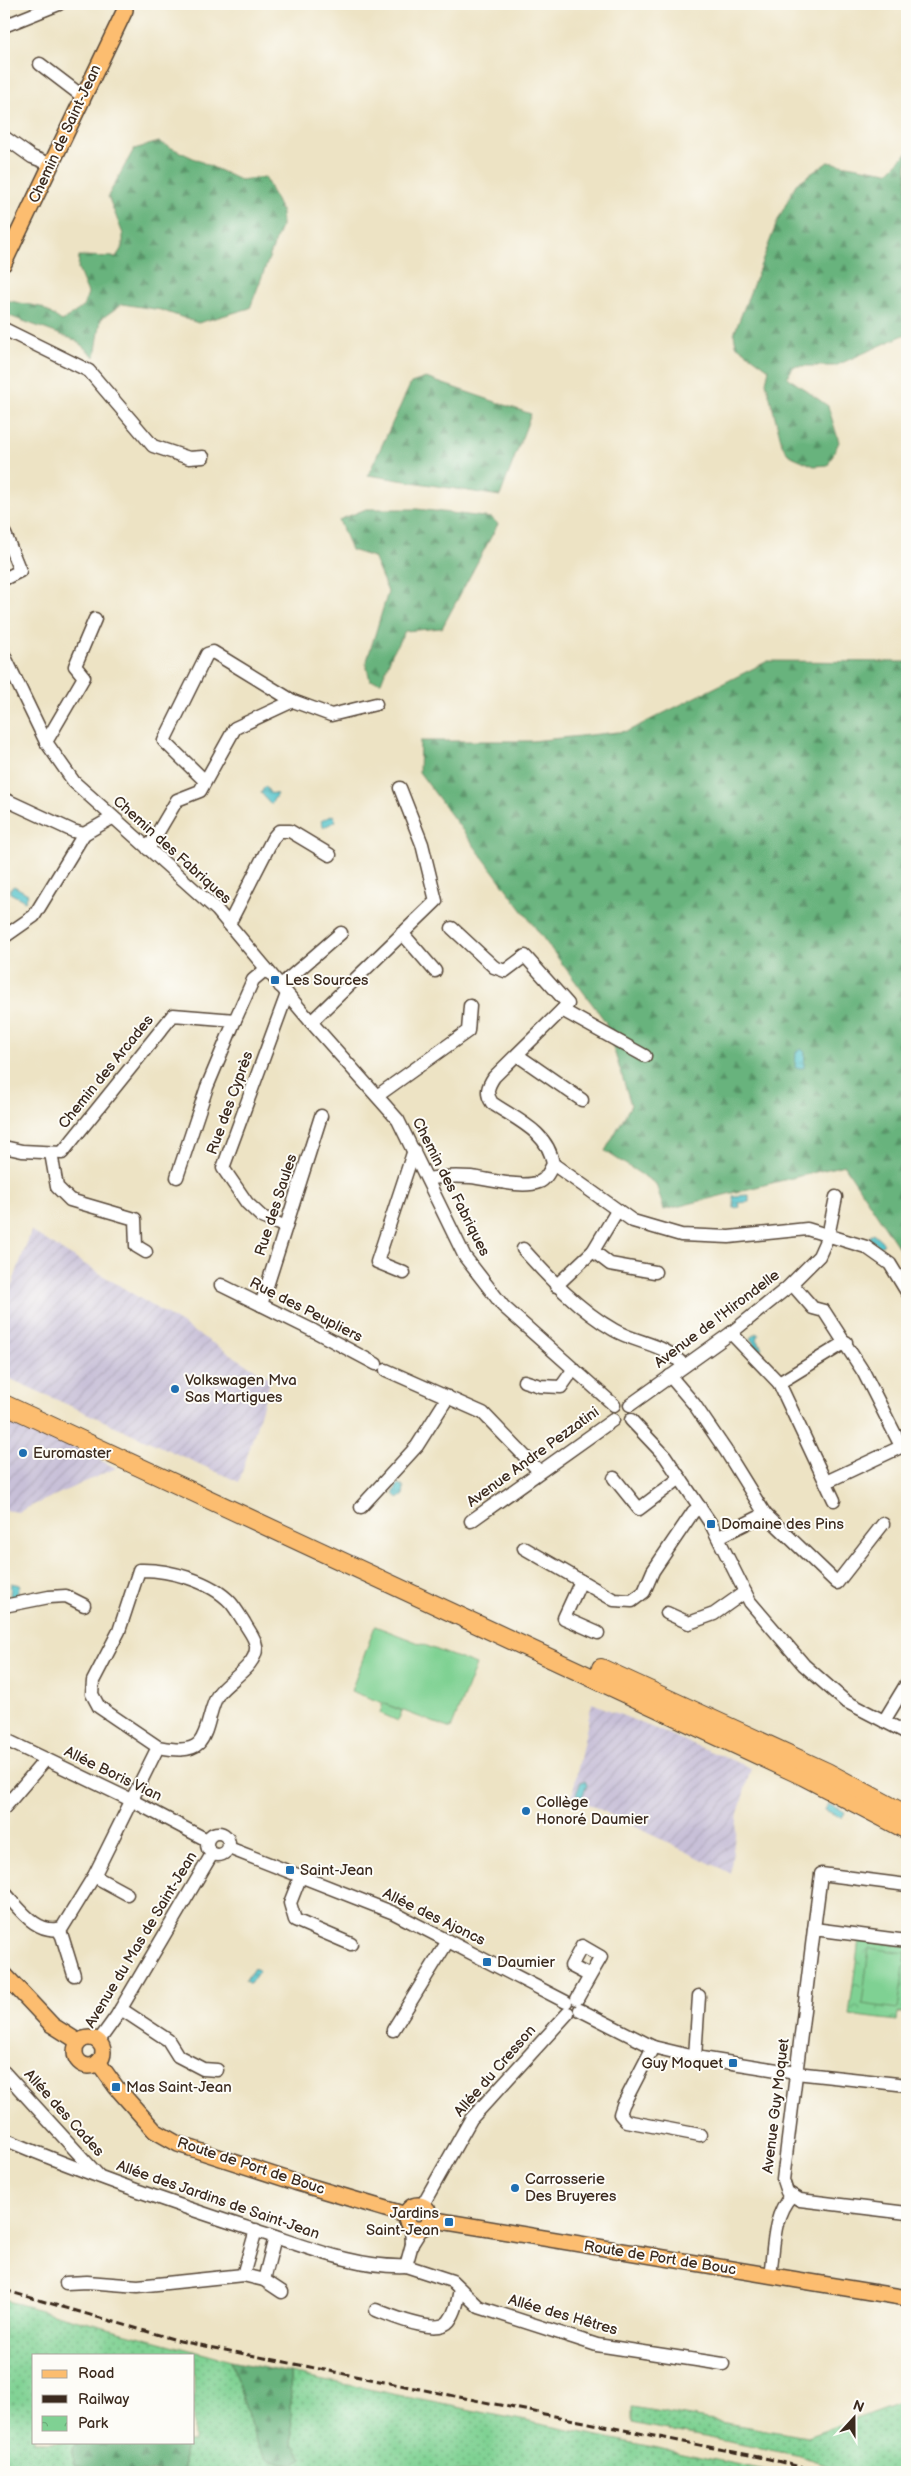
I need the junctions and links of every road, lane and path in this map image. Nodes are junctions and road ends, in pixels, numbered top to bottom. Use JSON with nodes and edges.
{"nodes":[{"id":1,"x":59,"y":4,"type":"edge"},
{"id":2,"x":124,"y":4,"type":"edge"},
{"id":3,"x":4,"y":26,"type":"edge"},
{"id":4,"x":40,"y":64,"type":"dead end"},
{"id":5,"x":82,"y":96,"type":"junction"},
{"id":6,"x":4,"y":137,"type":"edge"},
{"id":7,"x":50,"y":164,"type":"junction"},
{"id":8,"x":4,"y":263,"type":"edge"},
{"id":9,"x":4,"y":329,"type":"edge"},
{"id":10,"x":203,"y":456,"type":"dead end"},
{"id":11,"x":5,"y":534,"type":"dead end"},
{"id":12,"x":4,"y":579,"type":"edge"},
{"id":13,"x":95,"y":619,"type":"dead end"},
{"id":14,"x":4,"y":655,"type":"edge"},
{"id":15,"x":6,"y":669,"type":"edge"},
{"id":16,"x":293,"y":701,"type":"junction"},
{"id":17,"x":376,"y":704,"type":"dead end"},
{"id":18,"x":46,"y":742,"type":"junction"},
{"id":19,"x":205,"y":781,"type":"junction"},
{"id":20,"x":400,"y":788,"type":"dead end"},
{"id":21,"x":4,"y":799,"type":"edge"},
{"id":22,"x":112,"y":818,"type":"junction"},
{"id":23,"x":84,"y":834,"type":"junction"},
{"id":24,"x":148,"y":849,"type":"junction"},
{"id":25,"x":330,"y":855,"type":"dead end"},
{"id":26,"x":229,"y":924,"type":"junction"},
{"id":27,"x":452,"y":928,"type":"dead end"},
{"id":28,"x":341,"y":933,"type":"dead end"},
{"id":29,"x":402,"y":933,"type":"junction"},
{"id":30,"x":4,"y":937,"type":"edge"},
{"id":31,"x":266,"y":970,"type":"junction"},
{"id":32,"x":435,"y":971,"type":"dead end"},
{"id":33,"x":283,"y":990,"type":"junction"},
{"id":34,"x":470,"y":1006,"type":"dead end"},
{"id":35,"x":565,"y":1007,"type":"junction"},
{"id":36,"x":235,"y":1020,"type":"junction"},
{"id":37,"x":311,"y":1022,"type":"junction"},
{"id":38,"x":517,"y":1055,"type":"junction"},
{"id":39,"x":645,"y":1056,"type":"dead end"},
{"id":40,"x":377,"y":1096,"type":"junction"},
{"id":41,"x":582,"y":1100,"type":"dead end"},
{"id":42,"x":321,"y":1116,"type":"dead end"},
{"id":43,"x":4,"y":1147,"type":"edge"},
{"id":44,"x":414,"y":1150,"type":"junction"},
{"id":45,"x":51,"y":1153,"type":"junction"},
{"id":46,"x":553,"y":1164,"type":"junction"},
{"id":47,"x":177,"y":1177,"type":"dead end"},
{"id":48,"x":428,"y":1179,"type":"junction"},
{"id":49,"x":836,"y":1197,"type":"dead end"},
{"id":50,"x":617,"y":1211,"type":"junction"},
{"id":51,"x":286,"y":1227,"type":"junction"},
{"id":52,"x":828,"y":1236,"type":"junction"},
{"id":53,"x":523,"y":1249,"type":"dead end"},
{"id":54,"x":593,"y":1251,"type":"junction"},
{"id":55,"x":146,"y":1252,"type":"dead end"},
{"id":56,"x":655,"y":1272,"type":"dead end"},
{"id":57,"x":404,"y":1273,"type":"dead end"},
{"id":58,"x":792,"y":1284,"type":"junction"},
{"id":59,"x":221,"y":1285,"type":"dead end"},
{"id":60,"x":556,"y":1286,"type":"junction"},
{"id":61,"x":907,"y":1292,"type":"edge"},
{"id":62,"x":261,"y":1305,"type":"junction"},
{"id":63,"x":731,"y":1333,"type":"junction"},
{"id":64,"x":846,"y":1342,"type":"junction"},
{"id":65,"x":684,"y":1366,"type":"junction"},
{"id":66,"x":573,"y":1370,"type":"junction"},
{"id":67,"x":670,"y":1376,"type":"junction"},
{"id":68,"x":524,"y":1381,"type":"dead end"},
{"id":69,"x":779,"y":1383,"type":"junction"},
{"id":70,"x":4,"y":1392,"type":"edge"},
{"id":71,"x":448,"y":1397,"type":"junction"},
{"id":72,"x":4,"y":1404,"type":"edge"},
{"id":73,"x":614,"y":1405,"type":"junction"},
{"id":74,"x":630,"y":1405,"type":"junction"},
{"id":75,"x":613,"y":1420,"type":"junction"},
{"id":76,"x":631,"y":1420,"type":"junction"},
{"id":77,"x":905,"y":1446,"type":"edge"},
{"id":78,"x":539,"y":1471,"type":"junction"},
{"id":79,"x":614,"y":1478,"type":"dead end"},
{"id":80,"x":680,"y":1478,"type":"junction"},
{"id":81,"x":826,"y":1482,"type":"junction"},
{"id":82,"x":834,"y":1500,"type":"dead end"},
{"id":83,"x":361,"y":1507,"type":"dead end"},
{"id":84,"x":700,"y":1507,"type":"junction"},
{"id":85,"x":764,"y":1514,"type":"junction"},
{"id":86,"x":471,"y":1521,"type":"dead end"},
{"id":87,"x":883,"y":1524,"type":"dead end"},
{"id":88,"x":719,"y":1537,"type":"junction"},
{"id":89,"x":524,"y":1548,"type":"dead end"},
{"id":90,"x":581,"y":1580,"type":"junction"},
{"id":91,"x":745,"y":1592,"type":"junction"},
{"id":92,"x":84,"y":1605,"type":"dead end"},
{"id":93,"x":4,"y":1606,"type":"edge"},
{"id":94,"x":667,"y":1613,"type":"dead end"},
{"id":95,"x":598,"y":1633,"type":"dead end"},
{"id":96,"x":907,"y":1683,"type":"edge"},
{"id":97,"x":884,"y":1721,"type":"junction"},
{"id":98,"x":907,"y":1733,"type":"edge"},
{"id":99,"x":4,"y":1740,"type":"edge"},
{"id":100,"x":158,"y":1747,"type":"junction"},
{"id":101,"x":46,"y":1759,"type":"junction"},
{"id":102,"x":881,"y":1800,"type":"junction"},
{"id":103,"x":133,"y":1801,"type":"junction"},
{"id":104,"x":4,"y":1808,"type":"edge"},
{"id":105,"x":907,"y":1810,"type":"edge"},
{"id":106,"x":907,"y":1815,"type":"edge"},
{"id":107,"x":907,"y":1830,"type":"edge"},
{"id":108,"x":207,"y":1840,"type":"junction"},
{"id":109,"x":228,"y":1848,"type":"junction"},
{"id":110,"x":212,"y":1854,"type":"junction"},
{"id":111,"x":301,"y":1875,"type":"junction"},
{"id":112,"x":94,"y":1876,"type":"junction"},
{"id":113,"x":907,"y":1885,"type":"edge"},
{"id":114,"x":4,"y":1892,"type":"edge"},
{"id":115,"x":127,"y":1894,"type":"dead end"},
{"id":116,"x":58,"y":1929,"type":"junction"},
{"id":117,"x":814,"y":1929,"type":"junction"},
{"id":118,"x":448,"y":1941,"type":"junction"},
{"id":119,"x":907,"y":1941,"type":"edge"},
{"id":120,"x":351,"y":1944,"type":"dead end"},
{"id":121,"x":4,"y":1974,"type":"edge"},
{"id":122,"x":74,"y":1975,"type":"dead end"},
{"id":123,"x":590,"y":1976,"type":"dead end"},
{"id":124,"x":699,"y":1996,"type":"dead end"},
{"id":125,"x":573,"y":2006,"type":"junction"},
{"id":126,"x":121,"y":2009,"type":"junction"},
{"id":127,"x":393,"y":2030,"type":"dead end"},
{"id":128,"x":79,"y":2042,"type":"junction"},
{"id":129,"x":98,"y":2042,"type":"junction"},
{"id":130,"x":653,"y":2047,"type":"junction"},
{"id":131,"x":696,"y":2057,"type":"junction"},
{"id":132,"x":98,"y":2062,"type":"junction"},
{"id":133,"x":217,"y":2070,"type":"dead end"},
{"id":134,"x":4,"y":2072,"type":"edge"},
{"id":135,"x":796,"y":2073,"type":"junction"},
{"id":136,"x":907,"y":2085,"type":"edge"},
{"id":137,"x":700,"y":2135,"type":"dead end"},
{"id":138,"x":4,"y":2139,"type":"edge"},
{"id":139,"x":99,"y":2177,"type":"junction"},
{"id":140,"x":791,"y":2196,"type":"junction"},
{"id":141,"x":907,"y":2213,"type":"edge"},
{"id":142,"x":418,"y":2219,"type":"junction"},
{"id":143,"x":256,"y":2230,"type":"junction"},
{"id":144,"x":276,"y":2237,"type":"junction"},
{"id":145,"x":406,"y":2266,"type":"junction"},
{"id":146,"x":244,"y":2275,"type":"junction"},
{"id":147,"x":770,"y":2276,"type":"junction"},
{"id":148,"x":264,"y":2280,"type":"junction"},
{"id":149,"x":66,"y":2282,"type":"dead end"},
{"id":150,"x":460,"y":2288,"type":"junction"},
{"id":151,"x":282,"y":2292,"type":"dead end"},
{"id":152,"x":892,"y":2294,"type":"junction"},
{"id":153,"x":907,"y":2294,"type":"edge"},
{"id":154,"x":907,"y":2298,"type":"edge"},
{"id":155,"x":376,"y":2310,"type":"dead end"},
{"id":156,"x":723,"y":2364,"type":"dead end"}],
"edges":[{"from":1,"to":3,"type":"street"},
{"from":2,"to":5,"type":"main road","name":"Chemin de Saint-Jean"},
{"from":4,"to":5,"type":"street"},
{"from":5,"to":7,"type":"main road","name":"Chemin de Saint-Jean"},
{"from":6,"to":7,"type":"street"},
{"from":7,"to":8,"type":"main road","name":"Chemin de Saint-Jean"},
{"from":9,"to":10,"type":"street"},
{"from":11,"to":12,"type":"street"},
{"from":13,"to":18,"type":"street"},
{"from":14,"to":15,"type":"street","name":"Chemin des Fabriques"},
{"from":15,"to":18,"type":"street","name":"Chemin des Fabriques"},
{"from":16,"to":17,"type":"street"},
{"from":16,"to":19,"type":"street"},
{"from":16,"to":19,"type":"street"},
{"from":18,"to":22,"type":"street","name":"Chemin des Fabriques"},
{"from":19,"to":24,"type":"street"},
{"from":20,"to":29,"type":"street"},
{"from":21,"to":23,"type":"street"},
{"from":22,"to":23,"type":"street"},
{"from":22,"to":24,"type":"street","name":"Chemin des Fabriques"},
{"from":23,"to":30,"type":"street"},
{"from":24,"to":26,"type":"street","name":"Chemin des Fabriques"},
{"from":25,"to":26,"type":"street"},
{"from":26,"to":31,"type":"street","name":"Chemin des Fabriques"},
{"from":27,"to":35,"type":"street"},
{"from":28,"to":33,"type":"street"},
{"from":29,"to":32,"type":"street"},
{"from":29,"to":37,"type":"street"},
{"from":31,"to":33,"type":"street","name":"Chemin des Fabriques"},
{"from":31,"to":36,"type":"street"},
{"from":33,"to":37,"type":"street","name":"Chemin des Fabriques"},
{"from":33,"to":51,"type":"street","name":"Rue des Cyprès"},
{"from":34,"to":40,"type":"street"},
{"from":35,"to":38,"type":"street"},
{"from":35,"to":39,"type":"street"},
{"from":36,"to":45,"type":"street","name":"Chemin des Arcades"},
{"from":36,"to":47,"type":"street"},
{"from":37,"to":40,"type":"street","name":"Chemin des Fabriques"},
{"from":38,"to":41,"type":"street"},
{"from":38,"to":46,"type":"street"},
{"from":40,"to":44,"type":"street","name":"Chemin des Fabriques"},
{"from":42,"to":51,"type":"street","name":"Rue des Saules"},
{"from":43,"to":45,"type":"street"},
{"from":44,"to":48,"type":"street","name":"Chemin des Fabriques"},
{"from":44,"to":57,"type":"street"},
{"from":45,"to":55,"type":"street"},
{"from":46,"to":48,"type":"street"},
{"from":46,"to":50,"type":"street"},
{"from":48,"to":66,"type":"street","name":"Chemin des Fabriques"},
{"from":49,"to":52,"type":"street","name":"Avenue de l'Hirondelle"},
{"from":50,"to":52,"type":"street"},
{"from":50,"to":54,"type":"street"},
{"from":51,"to":62,"type":"street","name":"Rue des Saules"},
{"from":52,"to":58,"type":"street","name":"Avenue de l'Hirondelle"},
{"from":52,"to":61,"type":"street"},
{"from":53,"to":60,"type":"street"},
{"from":54,"to":56,"type":"street"},
{"from":54,"to":60,"type":"street"},
{"from":58,"to":63,"type":"street","name":"Avenue de l'Hirondelle"},
{"from":58,"to":64,"type":"street"},
{"from":59,"to":62,"type":"street","name":"Rue des Peupliers"},
{"from":60,"to":65,"type":"street"},
{"from":62,"to":71,"type":"street","name":"Rue des Peupliers"},
{"from":63,"to":65,"type":"street","name":"Avenue de l'Hirondelle"},
{"from":63,"to":69,"type":"street"},
{"from":64,"to":69,"type":"street"},
{"from":64,"to":77,"type":"street"},
{"from":65,"to":67,"type":"street","name":"Avenue de l'Hirondelle"},
{"from":66,"to":68,"type":"street"},
{"from":66,"to":73,"type":"street","name":"Chemin des Fabriques"},
{"from":67,"to":74,"type":"street","name":"Avenue de l'Hirondelle"},
{"from":67,"to":85,"type":"street"},
{"from":69,"to":81,"type":"street"},
{"from":70,"to":102,"type":"highway"},
{"from":71,"to":78,"type":"street","name":"Rue des Peupliers"},
{"from":71,"to":83,"type":"street"},
{"from":72,"to":107,"type":"highway"},
{"from":73,"to":74,"type":"street"},
{"from":73,"to":75,"type":"street"},
{"from":74,"to":76,"type":"street"},
{"from":75,"to":76,"type":"street"},
{"from":75,"to":78,"type":"street","name":"Avenue Andre Pezzatini"},
{"from":76,"to":80,"type":"street"},
{"from":77,"to":81,"type":"street"},
{"from":78,"to":86,"type":"street","name":"Avenue Andre Pezzatini"},
{"from":79,"to":80,"type":"street"},
{"from":80,"to":84,"type":"street"},
{"from":81,"to":82,"type":"street"},
{"from":84,"to":88,"type":"street"},
{"from":84,"to":90,"type":"street"},
{"from":85,"to":87,"type":"street"},
{"from":85,"to":88,"type":"street"},
{"from":88,"to":91,"type":"street"},
{"from":89,"to":90,"type":"street"},
{"from":90,"to":95,"type":"street"},
{"from":91,"to":94,"type":"street"},
{"from":91,"to":97,"type":"street"},
{"from":92,"to":93,"type":"street"},
{"from":96,"to":97,"type":"street"},
{"from":97,"to":98,"type":"street"},
{"from":99,"to":101,"type":"street","name":"Allée Boris Vian"},
{"from":100,"to":100,"type":"street"},
{"from":100,"to":103,"type":"street"},
{"from":101,"to":103,"type":"street","name":"Allée Boris Vian"},
{"from":101,"to":104,"type":"street"},
{"from":102,"to":105,"type":"highway"},
{"from":102,"to":106,"type":"highway"},
{"from":103,"to":108,"type":"street","name":"Allée Boris Vian"},
{"from":103,"to":112,"type":"street"},
{"from":108,"to":109,"type":"street"},
{"from":108,"to":110,"type":"street"},
{"from":109,"to":110,"type":"street"},
{"from":109,"to":111,"type":"street","name":"Allée des Ajoncs"},
{"from":110,"to":126,"type":"street","name":"Avenue du Mas de Saint-Jean"},
{"from":111,"to":118,"type":"street","name":"Allée des Ajoncs"},
{"from":111,"to":120,"type":"street"},
{"from":112,"to":115,"type":"street"},
{"from":112,"to":116,"type":"street"},
{"from":113,"to":117,"type":"street","name":"Avenue Guy Moquet"},
{"from":114,"to":116,"type":"street"},
{"from":116,"to":122,"type":"street"},
{"from":117,"to":119,"type":"street"},
{"from":117,"to":135,"type":"street","name":"Avenue Guy Moquet"},
{"from":118,"to":125,"type":"street","name":"Allée des Ajoncs"},
{"from":118,"to":127,"type":"street"},
{"from":121,"to":128,"type":"main road"},
{"from":123,"to":125,"type":"street","name":"Allée du Cresson"},
{"from":124,"to":131,"type":"street"},
{"from":125,"to":130,"type":"street","name":"Allée des Ajoncs"},
{"from":125,"to":142,"type":"street","name":"Allée du Cresson"},
{"from":126,"to":129,"type":"street","name":"Avenue du Mas de Saint-Jean"},
{"from":126,"to":133,"type":"street"},
{"from":128,"to":129,"type":"main road"},
{"from":128,"to":132,"type":"main road"},
{"from":129,"to":132,"type":"main road"},
{"from":130,"to":131,"type":"street","name":"Allée des Ajoncs"},
{"from":130,"to":137,"type":"street"},
{"from":131,"to":135,"type":"street","name":"Allée des Ajoncs"},
{"from":132,"to":142,"type":"main road","name":"Route de Port de Bouc"},
{"from":134,"to":139,"type":"street","name":"Allée des Cades"},
{"from":135,"to":136,"type":"street","name":"Allée des Ajoncs"},
{"from":135,"to":140,"type":"street","name":"Avenue Guy Moquet"},
{"from":138,"to":139,"type":"street","name":"Allée des Jardins de Saint-Jean"},
{"from":139,"to":143,"type":"street","name":"Allée des Jardins de Saint-Jean"},
{"from":140,"to":141,"type":"street"},
{"from":140,"to":147,"type":"street"},
{"from":142,"to":145,"type":"street"},
{"from":142,"to":147,"type":"main road","name":"Route de Port de Bouc"},
{"from":143,"to":144,"type":"street","name":"Allée des Jardins de Saint-Jean"},
{"from":143,"to":146,"type":"street"},
{"from":144,"to":145,"type":"street","name":"Allée des Jardins de Saint-Jean"},
{"from":144,"to":148,"type":"street"},
{"from":145,"to":150,"type":"street","name":"Allée des Hêtres"},
{"from":146,"to":148,"type":"street"},
{"from":146,"to":149,"type":"street"},
{"from":147,"to":152,"type":"main road","name":"Route de Port de Bouc"},
{"from":148,"to":151,"type":"street"},
{"from":150,"to":155,"type":"street"},
{"from":150,"to":156,"type":"street","name":"Allée des Hêtres"},
{"from":152,"to":153,"type":"main road","name":"Route de Port de Bouc"},
{"from":152,"to":154,"type":"main road","name":"Route de Port de Bouc"}]}
